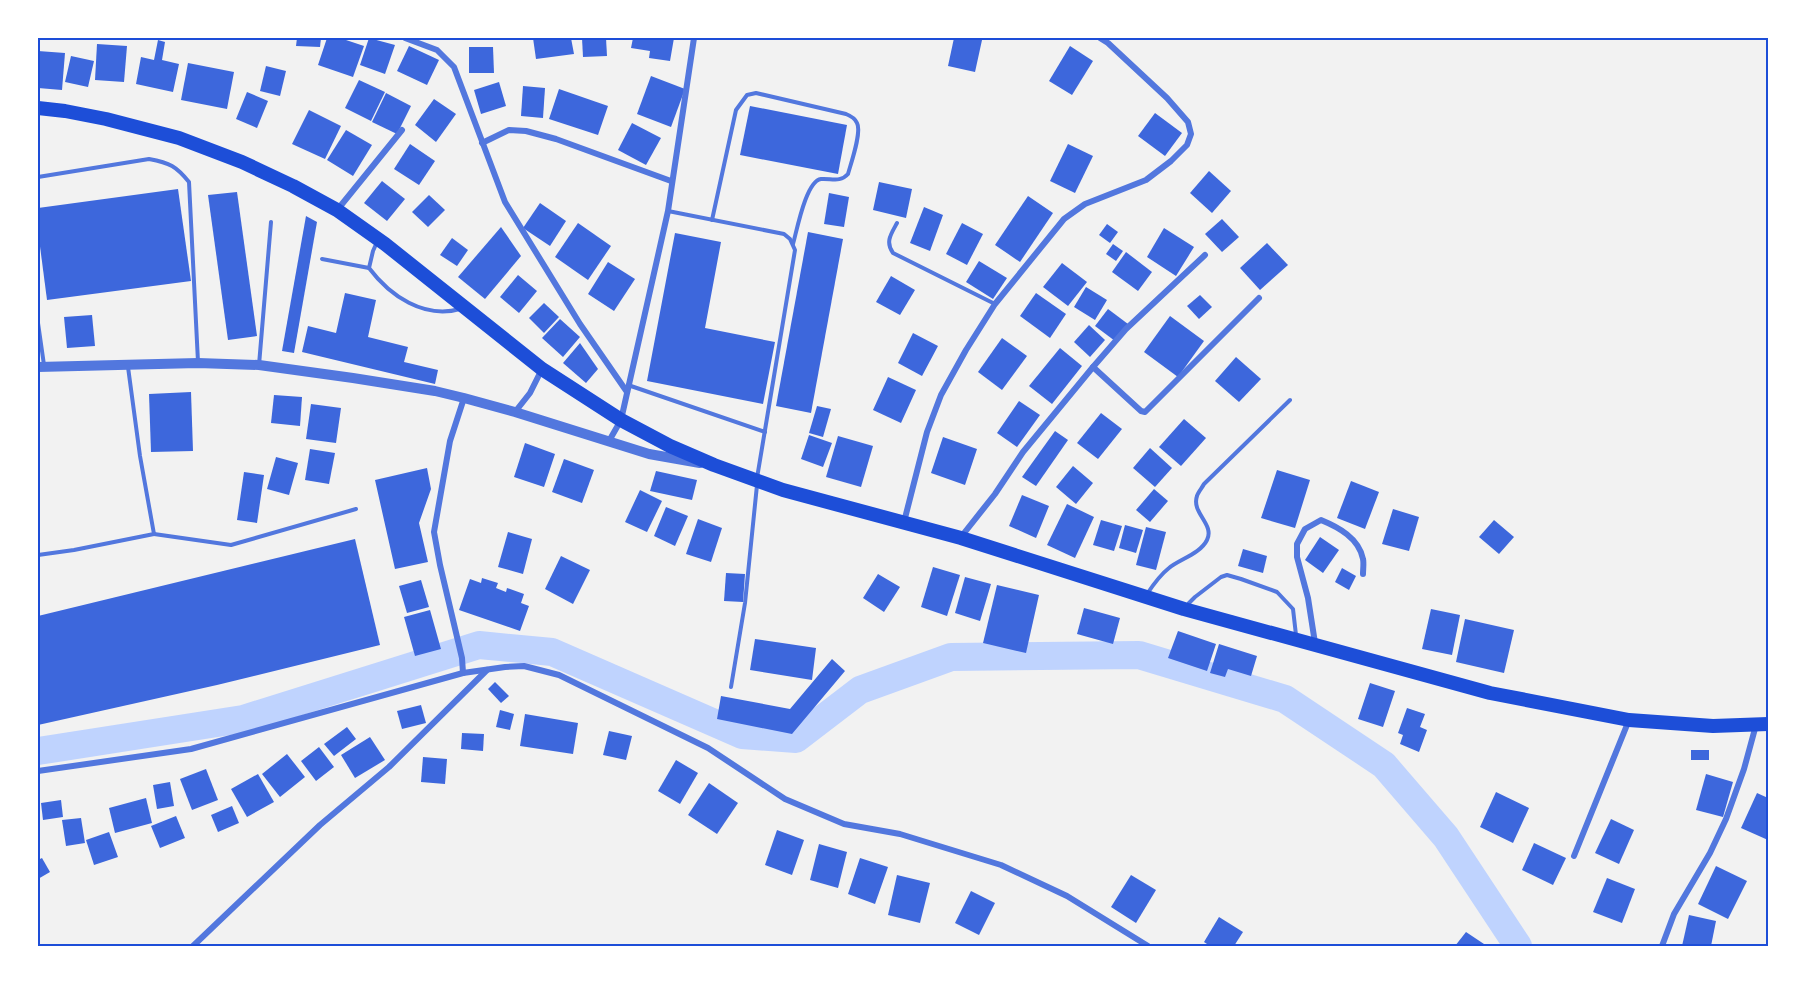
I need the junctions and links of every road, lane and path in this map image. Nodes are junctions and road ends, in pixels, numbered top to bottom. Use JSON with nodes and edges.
{"nodes":[{"id":1,"x":405,"y":38,"type":"edge"},
{"id":2,"x":694,"y":38,"type":"edge"},
{"id":3,"x":1100,"y":38,"type":"edge"},
{"id":4,"x":38,"y":108,"type":"edge"},
{"id":5,"x":402,"y":130,"type":"dead end"},
{"id":6,"x":482,"y":143,"type":"junction"},
{"id":7,"x":38,"y":177,"type":"edge"},
{"id":8,"x":671,"y":181,"type":"junction"},
{"id":9,"x":337,"y":210,"type":"junction"},
{"id":10,"x":668,"y":211,"type":"junction"},
{"id":11,"x":712,"y":220,"type":"junction"},
{"id":12,"x":271,"y":222,"type":"dead end"},
{"id":13,"x":897,"y":223,"type":"dead end"},
{"id":14,"x":379,"y":239,"type":"junction"},
{"id":15,"x":793,"y":244,"type":"junction"},
{"id":16,"x":1205,"y":255,"type":"dead end"},
{"id":17,"x":322,"y":259,"type":"dead end"},
{"id":18,"x":369,"y":268,"type":"junction"},
{"id":19,"x":1258,"y":298,"type":"dead end"},
{"id":20,"x":995,"y":304,"type":"junction"},
{"id":21,"x":465,"y":307,"type":"junction"},
{"id":22,"x":38,"y":323,"type":"edge"},
{"id":23,"x":198,"y":363,"type":"junction"},
{"id":24,"x":128,"y":364,"type":"junction"},
{"id":25,"x":41,"y":366,"type":"edge"},
{"id":26,"x":259,"y":366,"type":"junction"},
{"id":27,"x":1093,"y":367,"type":"junction"},
{"id":28,"x":542,"y":369,"type":"junction"},
{"id":29,"x":628,"y":389,"type":"junction"},
{"id":30,"x":464,"y":398,"type":"junction"},
{"id":31,"x":1290,"y":400,"type":"dead end"},
{"id":32,"x":515,"y":412,"type":"junction"},
{"id":33,"x":621,"y":420,"type":"junction"},
{"id":34,"x":765,"y":432,"type":"junction"},
{"id":35,"x":609,"y":441,"type":"junction"},
{"id":36,"x":714,"y":465,"type":"junction"},
{"id":37,"x":757,"y":480,"type":"junction"},
{"id":38,"x":356,"y":509,"type":"dead end"},
{"id":39,"x":904,"y":522,"type":"junction"},
{"id":40,"x":154,"y":534,"type":"junction"},
{"id":41,"x":961,"y":538,"type":"junction"},
{"id":42,"x":38,"y":555,"type":"edge"},
{"id":43,"x":1363,"y":574,"type":"dead end"},
{"id":44,"x":1144,"y":597,"type":"junction"},
{"id":45,"x":1184,"y":609,"type":"junction"},
{"id":46,"x":1297,"y":640,"type":"junction"},
{"id":47,"x":1315,"y":645,"type":"junction"},
{"id":48,"x":487,"y":669,"type":"junction"},
{"id":49,"x":463,"y":673,"type":"junction"},
{"id":50,"x":731,"y":687,"type":"dead end"},
{"id":51,"x":1629,"y":720,"type":"junction"},
{"id":52,"x":1762,"y":725,"type":"edge"},
{"id":53,"x":46,"y":770,"type":"junction"},
{"id":54,"x":38,"y":771,"type":"edge"},
{"id":55,"x":38,"y":776,"type":"edge"},
{"id":56,"x":1574,"y":856,"type":"dead end"},
{"id":57,"x":193,"y":946,"type":"edge"},
{"id":58,"x":1148,"y":946,"type":"edge"},
{"id":59,"x":1662,"y":946,"type":"edge"}],
"edges":[{"from":1,"to":6,"type":"street"},
{"from":2,"to":8,"type":"street"},
{"from":3,"to":20,"type":"street"},
{"from":4,"to":9,"type":"main road"},
{"from":5,"to":9,"type":"street"},
{"from":6,"to":8,"type":"street"},
{"from":6,"to":29,"type":"street"},
{"from":7,"to":23,"type":"lane"},
{"from":8,"to":10,"type":"street"},
{"from":9,"to":14,"type":"main road"},
{"from":10,"to":11,"type":"lane"},
{"from":10,"to":29,"type":"street"},
{"from":11,"to":15,"type":"lane"},
{"from":11,"to":15,"type":"lane"},
{"from":12,"to":26,"type":"lane"},
{"from":13,"to":20,"type":"lane"},
{"from":14,"to":18,"type":"lane"},
{"from":14,"to":21,"type":"main road"},
{"from":15,"to":34,"type":"lane"},
{"from":16,"to":27,"type":"street"},
{"from":17,"to":18,"type":"lane"},
{"from":18,"to":21,"type":"lane"},
{"from":19,"to":27,"type":"street"},
{"from":20,"to":39,"type":"street"},
{"from":21,"to":28,"type":"main road"},
{"from":22,"to":25,"type":"lane"},
{"from":23,"to":24,"type":"street"},
{"from":23,"to":26,"type":"street"},
{"from":24,"to":25,"type":"street"},
{"from":24,"to":40,"type":"lane"},
{"from":26,"to":30,"type":"street"},
{"from":27,"to":41,"type":"street"},
{"from":28,"to":32,"type":"street"},
{"from":28,"to":33,"type":"main road"},
{"from":29,"to":33,"type":"street"},
{"from":29,"to":34,"type":"lane"},
{"from":30,"to":32,"type":"street"},
{"from":30,"to":49,"type":"street"},
{"from":31,"to":44,"type":"lane"},
{"from":32,"to":35,"type":"street"},
{"from":33,"to":35,"type":"street"},
{"from":33,"to":36,"type":"main road"},
{"from":34,"to":37,"type":"lane"},
{"from":35,"to":36,"type":"street"},
{"from":36,"to":37,"type":"main road"},
{"from":37,"to":39,"type":"main road"},
{"from":37,"to":50,"type":"lane"},
{"from":38,"to":40,"type":"lane"},
{"from":39,"to":41,"type":"main road"},
{"from":40,"to":42,"type":"lane"},
{"from":41,"to":44,"type":"main road"},
{"from":43,"to":47,"type":"street"},
{"from":44,"to":45,"type":"main road"},
{"from":45,"to":46,"type":"main road"},
{"from":45,"to":46,"type":"lane"},
{"from":46,"to":47,"type":"main road"},
{"from":47,"to":51,"type":"main road"},
{"from":48,"to":49,"type":"street"},
{"from":48,"to":57,"type":"street"},
{"from":48,"to":58,"type":"street"},
{"from":49,"to":53,"type":"street"},
{"from":51,"to":52,"type":"main road"},
{"from":51,"to":56,"type":"street"},
{"from":52,"to":59,"type":"street"},
{"from":53,"to":54,"type":"street"},
{"from":53,"to":55,"type":"street"}]}
